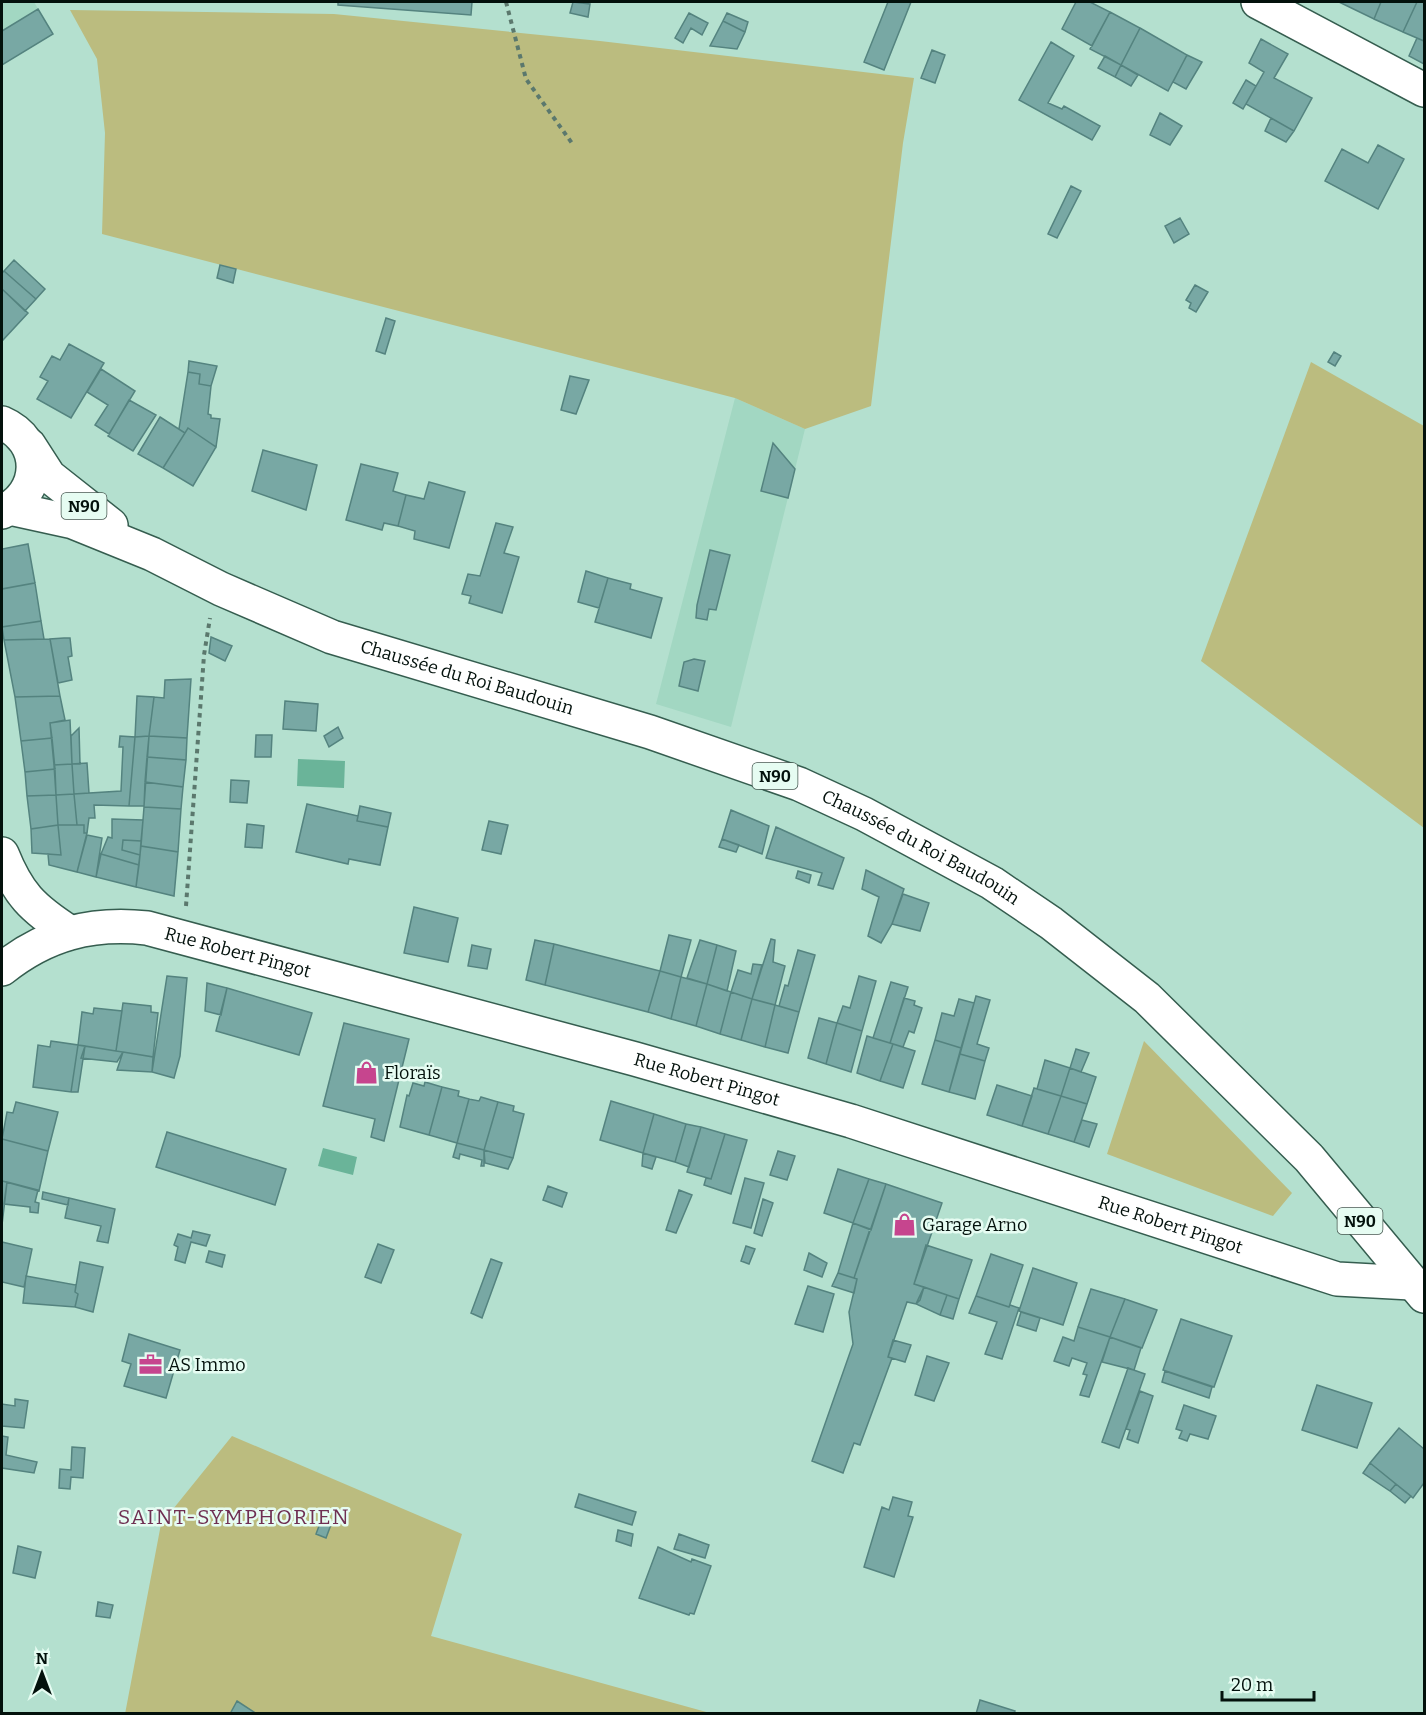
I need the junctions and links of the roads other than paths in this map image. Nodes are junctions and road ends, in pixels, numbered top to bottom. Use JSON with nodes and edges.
{"nodes":[{"id":1,"x":1258,"y":2,"type":"edge"},
{"id":2,"x":1425,"y":90,"type":"edge"},
{"id":3,"x":2,"y":423,"type":"edge"},
{"id":4,"x":29,"y":445,"type":"junction"},
{"id":5,"x":5,"y":510,"type":"edge"},
{"id":6,"x":152,"y":554,"type":"junction"},
{"id":7,"x":2,"y":854,"type":"edge"},
{"id":8,"x":69,"y":932,"type":"junction"},
{"id":9,"x":2,"y":969,"type":"edge"},
{"id":10,"x":1418,"y":1290,"type":"edge"}],
"edges":[{"from":1,"to":2,"type":"main road"},
{"from":3,"to":4,"type":"main road","name":"Chaussée du Roi Baudouin"},
{"from":4,"to":5,"type":"main road"},
{"from":4,"to":6,"type":"main road","name":"Chaussée du Roi Baudouin","number":"N90"},
{"from":5,"to":6,"type":"main road","name":"Chaussée du Roi Baudouin","number":"N90"},
{"from":6,"to":10,"type":"main road","name":"Chaussée du Roi Baudouin","number":"N90"},
{"from":7,"to":8,"type":"main road"},
{"from":8,"to":9,"type":"main road","name":"Rue Robert Pingot"},
{"from":8,"to":10,"type":"main road","name":"Rue Robert Pingot"}]}
